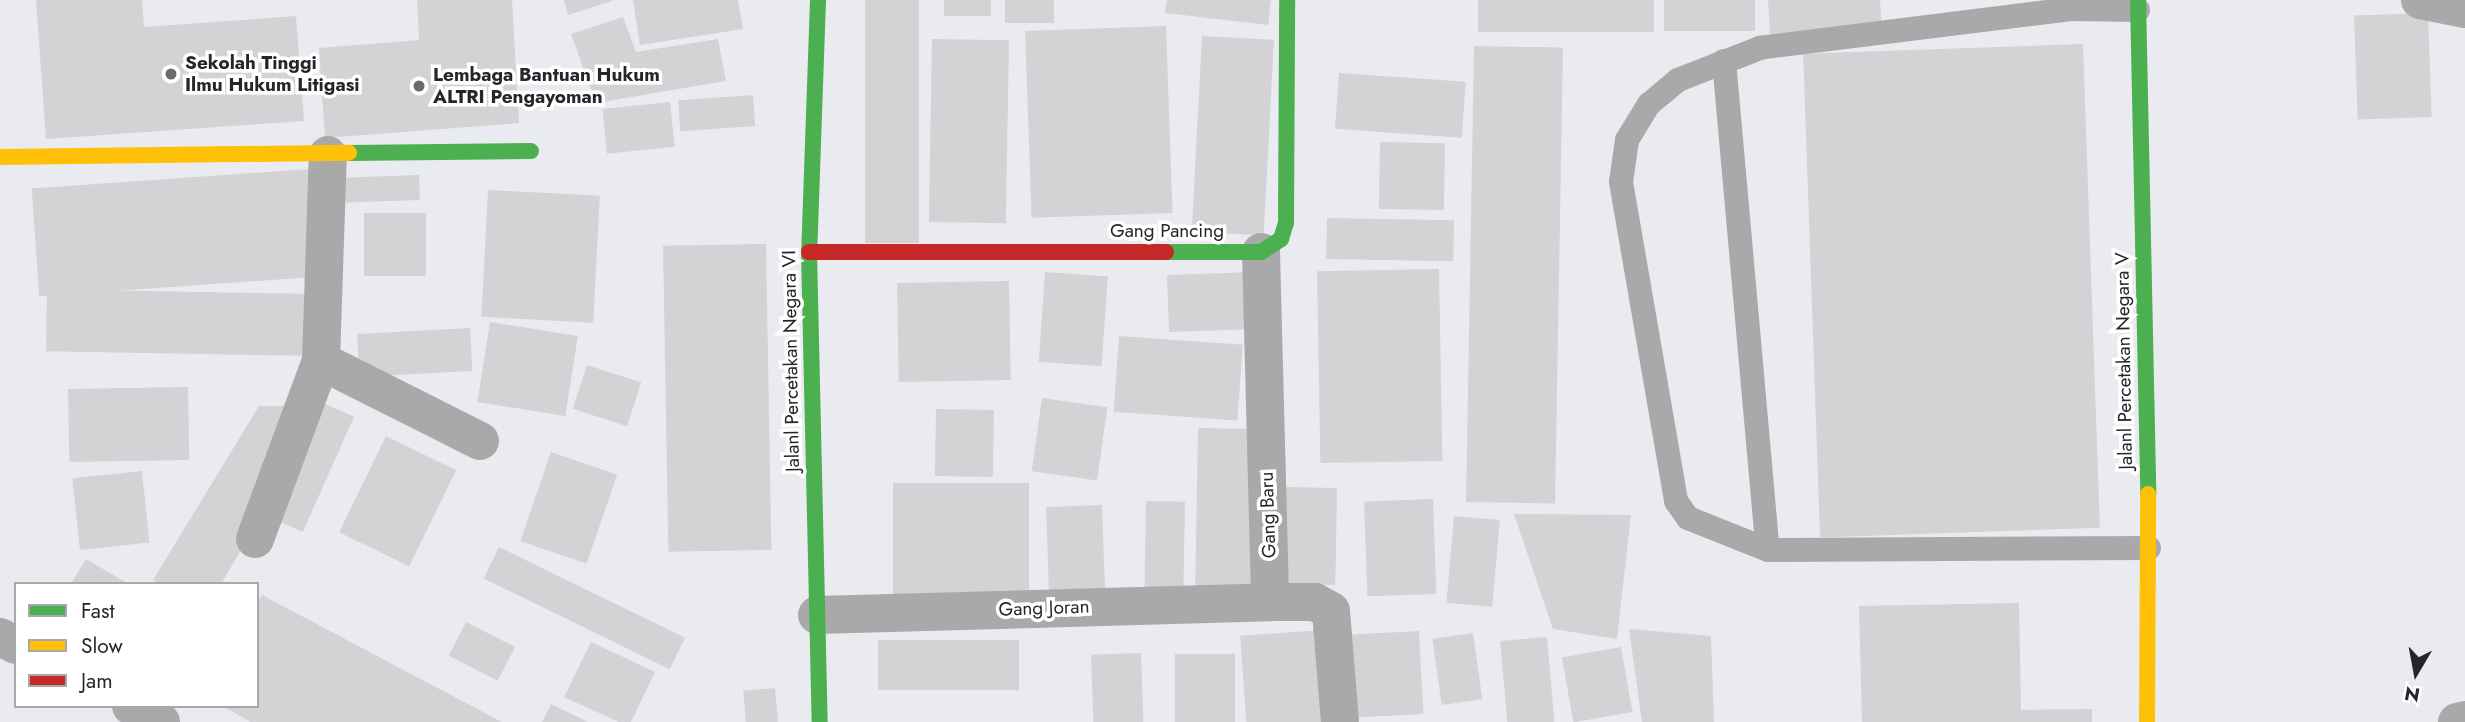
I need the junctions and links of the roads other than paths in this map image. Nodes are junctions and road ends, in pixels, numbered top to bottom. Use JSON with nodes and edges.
{"nodes":[{"id":1,"x":818,"y":0,"type":"edge"},
{"id":2,"x":1287,"y":0,"type":"edge"},
{"id":3,"x":2420,"y":0,"type":"edge"},
{"id":4,"x":2138,"y":5,"type":"edge"},
{"id":5,"x":2465,"y":9,"type":"edge"},
{"id":6,"x":1724,"y":61,"type":"junction"},
{"id":7,"x":530,"y":151,"type":"dead end"},
{"id":8,"x":327,"y":155,"type":"junction"},
{"id":9,"x":0,"y":158,"type":"edge"},
{"id":10,"x":809,"y":252,"type":"junction"},
{"id":11,"x":1261,"y":253,"type":"junction"},
{"id":12,"x":321,"y":361,"type":"junction"},
{"id":13,"x":480,"y":441,"type":"dead end"},
{"id":14,"x":255,"y":539,"type":"dead end"},
{"id":15,"x":2149,"y":548,"type":"junction"},
{"id":16,"x":1768,"y":550,"type":"junction"},
{"id":17,"x":1270,"y":602,"type":"junction"},
{"id":18,"x":817,"y":615,"type":"junction"},
{"id":19,"x":135,"y":708,"type":"edge"},
{"id":20,"x":2465,"y":720,"type":"edge"},
{"id":21,"x":161,"y":722,"type":"edge"},
{"id":22,"x":820,"y":722,"type":"edge"},
{"id":23,"x":1340,"y":722,"type":"edge"},
{"id":24,"x":2147,"y":722,"type":"edge"},
{"id":25,"x":2457,"y":722,"type":"edge"}],
"edges":[{"from":1,"to":10,"type":"street","name":"Jalanl Percetakan Negara VI"},
{"from":2,"to":11,"type":"street"},
{"from":3,"to":5,"type":"street"},
{"from":4,"to":6,"type":"lane"},
{"from":4,"to":15,"type":"street","name":"Jalanl Percetakan Negara V"},
{"from":6,"to":16,"type":"lane"},
{"from":6,"to":16,"type":"lane"},
{"from":7,"to":8,"type":"street"},
{"from":8,"to":9,"type":"street"},
{"from":8,"to":12,"type":"street"},
{"from":10,"to":11,"type":"street","name":"Gang Pancing"},
{"from":10,"to":18,"type":"street","name":"Jalanl Percetakan Negara VI"},
{"from":11,"to":17,"type":"street","name":"Gang Baru"},
{"from":12,"to":13,"type":"street"},
{"from":12,"to":14,"type":"street"},
{"from":15,"to":16,"type":"lane"},
{"from":15,"to":24,"type":"street","name":"Jalanl Percetakan Negara V"},
{"from":17,"to":18,"type":"street","name":"Gang Joran"},
{"from":17,"to":23,"type":"street"},
{"from":18,"to":22,"type":"street","name":"Jalanl Percetakan Negara VI"},
{"from":19,"to":21,"type":"street"},
{"from":20,"to":25,"type":"street"}]}
